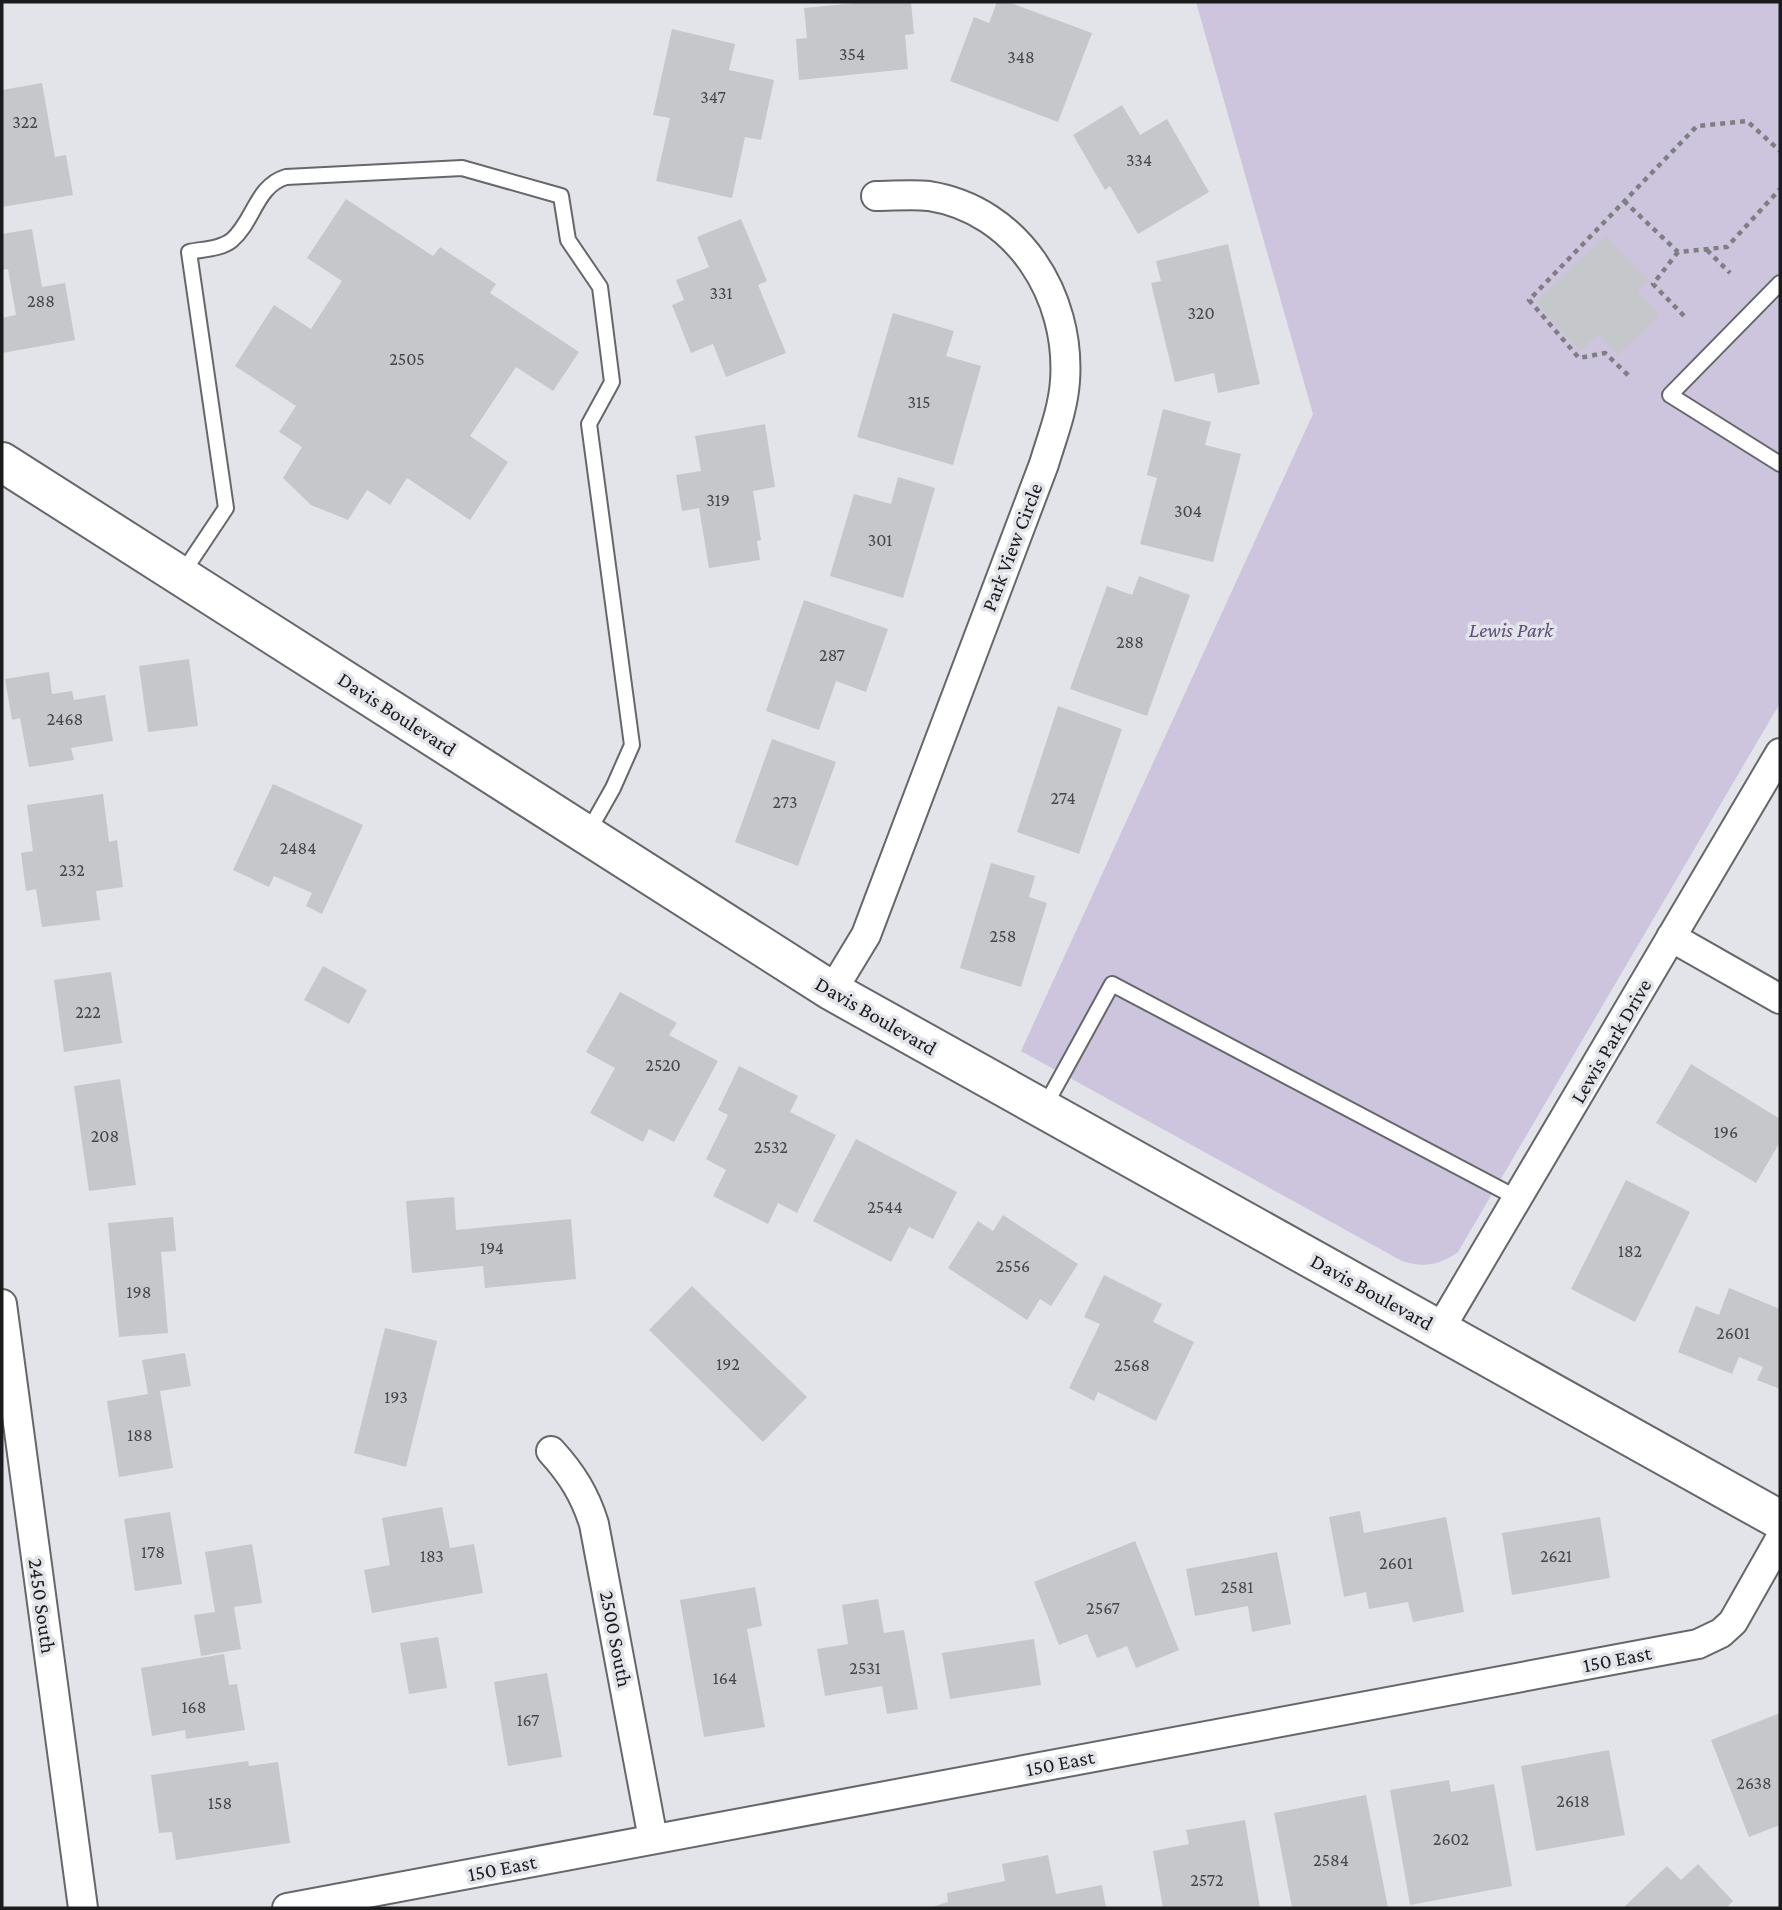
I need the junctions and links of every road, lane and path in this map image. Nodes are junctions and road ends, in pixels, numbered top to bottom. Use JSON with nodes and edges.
{"nodes":[{"id":1,"x":1780,"y":151,"type":"edge"},
{"id":2,"x":1780,"y":189,"type":"edge"},
{"id":3,"x":876,"y":196,"type":"dead end"},
{"id":4,"x":1624,"y":201,"type":"junction"},
{"id":5,"x":1706,"y":249,"type":"junction"},
{"id":6,"x":1678,"y":252,"type":"junction"},
{"id":7,"x":1730,"y":273,"type":"dead end"},
{"id":8,"x":1780,"y":283,"type":"edge"},
{"id":9,"x":1686,"y":318,"type":"dead end"},
{"id":10,"x":1628,"y":375,"type":"dead end"},
{"id":11,"x":2,"y":462,"type":"edge"},
{"id":12,"x":1780,"y":464,"type":"edge"},
{"id":13,"x":181,"y":575,"type":"junction"},
{"id":14,"x":1780,"y":753,"type":"edge"},
{"id":15,"x":586,"y":834,"type":"junction"},
{"id":16,"x":1671,"y":937,"type":"junction"},
{"id":17,"x":832,"y":991,"type":"junction"},
{"id":18,"x":1780,"y":999,"type":"edge"},
{"id":19,"x":1042,"y":1111,"type":"junction"},
{"id":20,"x":1519,"y":1199,"type":"junction"},
{"id":21,"x":2,"y":1304,"type":"edge"},
{"id":22,"x":1440,"y":1329,"type":"junction"},
{"id":23,"x":551,"y":1451,"type":"dead end"},
{"id":24,"x":1780,"y":1520,"type":"edge"},
{"id":25,"x":1780,"y":1539,"type":"edge"},
{"id":26,"x":653,"y":1839,"type":"junction"},
{"id":27,"x":83,"y":1908,"type":"edge"},
{"id":28,"x":287,"y":1908,"type":"edge"}],
"edges":[{"from":1,"to":4,"type":"path"},
{"from":2,"to":5,"type":"path"},
{"from":3,"to":17,"type":"street","name":"Park View Circle"},
{"from":4,"to":6,"type":"path"},
{"from":4,"to":10,"type":"path"},
{"from":5,"to":6,"type":"path"},
{"from":5,"to":7,"type":"path"},
{"from":6,"to":9,"type":"path"},
{"from":8,"to":12,"type":"lane"},
{"from":11,"to":13,"type":"street","name":"Davis Boulevard"},
{"from":13,"to":15,"type":"street","name":"Davis Boulevard"},
{"from":13,"to":15,"type":"lane"},
{"from":14,"to":16,"type":"street","name":"Lewis Park Drive"},
{"from":15,"to":17,"type":"street","name":"Davis Boulevard"},
{"from":16,"to":18,"type":"street"},
{"from":16,"to":20,"type":"street","name":"Lewis Park Drive"},
{"from":17,"to":19,"type":"street","name":"Davis Boulevard"},
{"from":19,"to":20,"type":"lane"},
{"from":19,"to":22,"type":"street","name":"Davis Boulevard"},
{"from":20,"to":22,"type":"street","name":"Lewis Park Drive"},
{"from":21,"to":27,"type":"street","name":"2450 South"},
{"from":22,"to":24,"type":"street","name":"Davis Boulevard"},
{"from":23,"to":26,"type":"street","name":"2500 South"},
{"from":25,"to":26,"type":"street","name":"150 East"},
{"from":26,"to":28,"type":"street","name":"150 East"}]}
